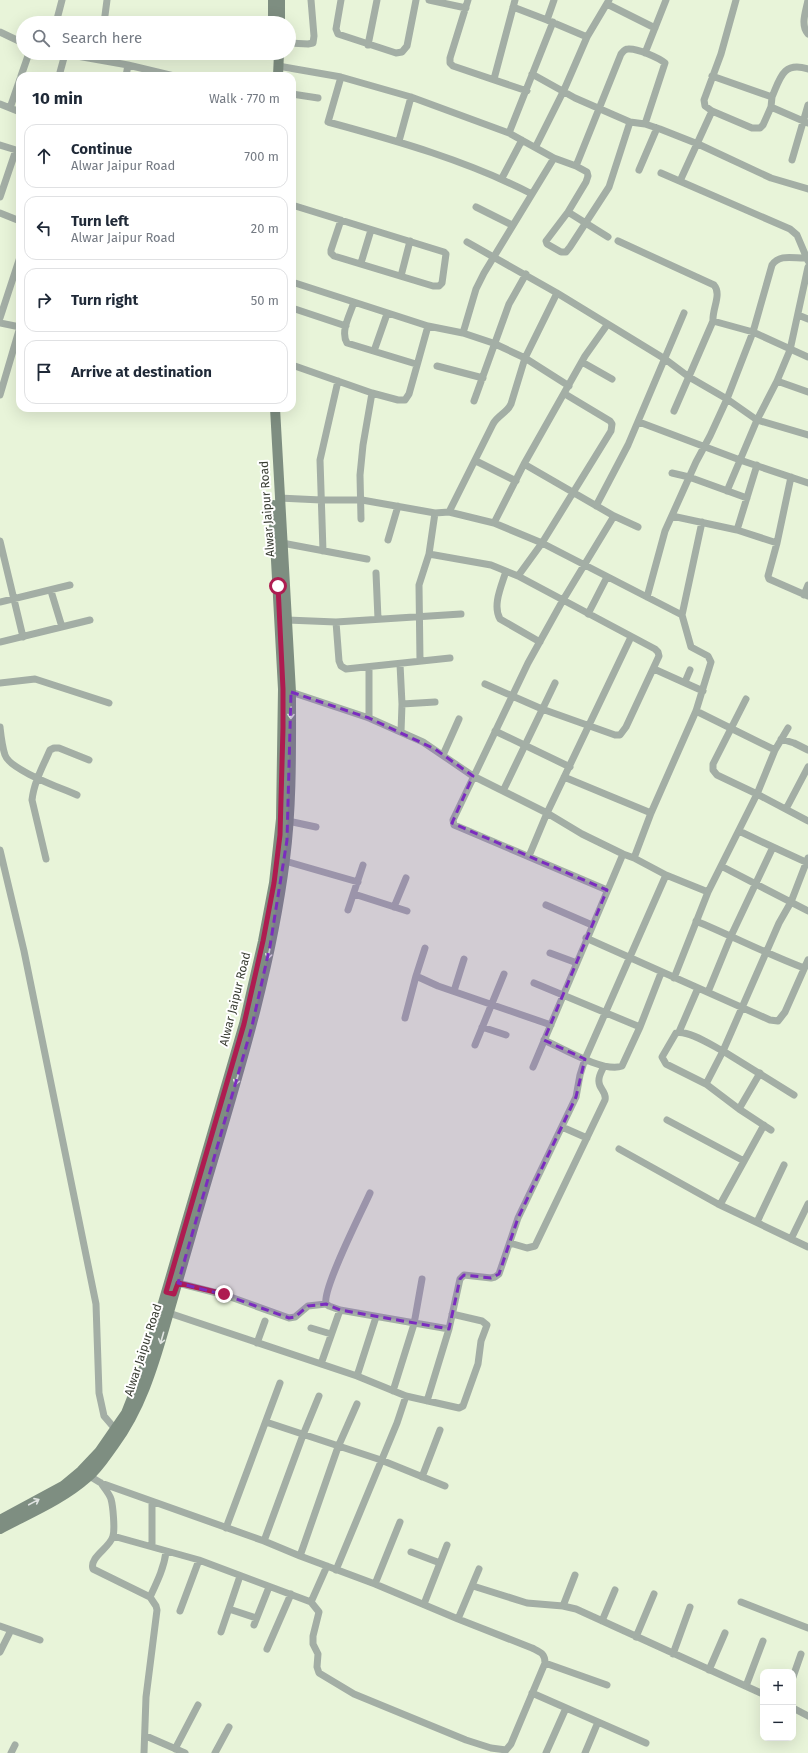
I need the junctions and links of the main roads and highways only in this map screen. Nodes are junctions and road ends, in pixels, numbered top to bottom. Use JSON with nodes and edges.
{"nodes":[{"id":1,"x":273,"y":0,"type":"edge"},
{"id":2,"x":280,"y":0,"type":"edge"},
{"id":3,"x":273,"y":16,"type":"edge"},
{"id":4,"x":280,"y":16,"type":"edge"},
{"id":5,"x":273,"y":60,"type":"edge"},
{"id":6,"x":279,"y":60,"type":"edge"},
{"id":7,"x":278,"y":71,"type":"edge"},
{"id":8,"x":272,"y":72,"type":"edge"},
{"id":9,"x":268,"y":412,"type":"edge"},
{"id":10,"x":275,"y":412,"type":"edge"},
{"id":11,"x":170,"y":1293,"type":"junction"},
{"id":12,"x":85,"y":1473,"type":"junction"},
{"id":13,"x":0,"y":1520,"type":"edge"},
{"id":14,"x":0,"y":1529,"type":"edge"}],
"edges":[{"from":1,"to":3,"type":"main road"},
{"from":2,"to":4,"type":"main road"},
{"from":5,"to":8,"type":"main road"},
{"from":6,"to":7,"type":"main road"},
{"from":9,"to":11,"type":"main road","name":"Alwar Jaipur Road"},
{"from":10,"to":11,"type":"main road","name":"Alwar Jaipur Road","one_way":true},
{"from":11,"to":12,"type":"main road","name":"Alwar Jaipur Road"},
{"from":11,"to":12,"type":"main road","name":"Alwar Jaipur Road","one_way":true},
{"from":13,"to":12,"type":"main road","name":"Alwar Jaipur Road","one_way":true},
{"from":12,"to":14,"type":"main road","name":"Alwar Jaipur Road"}]}
